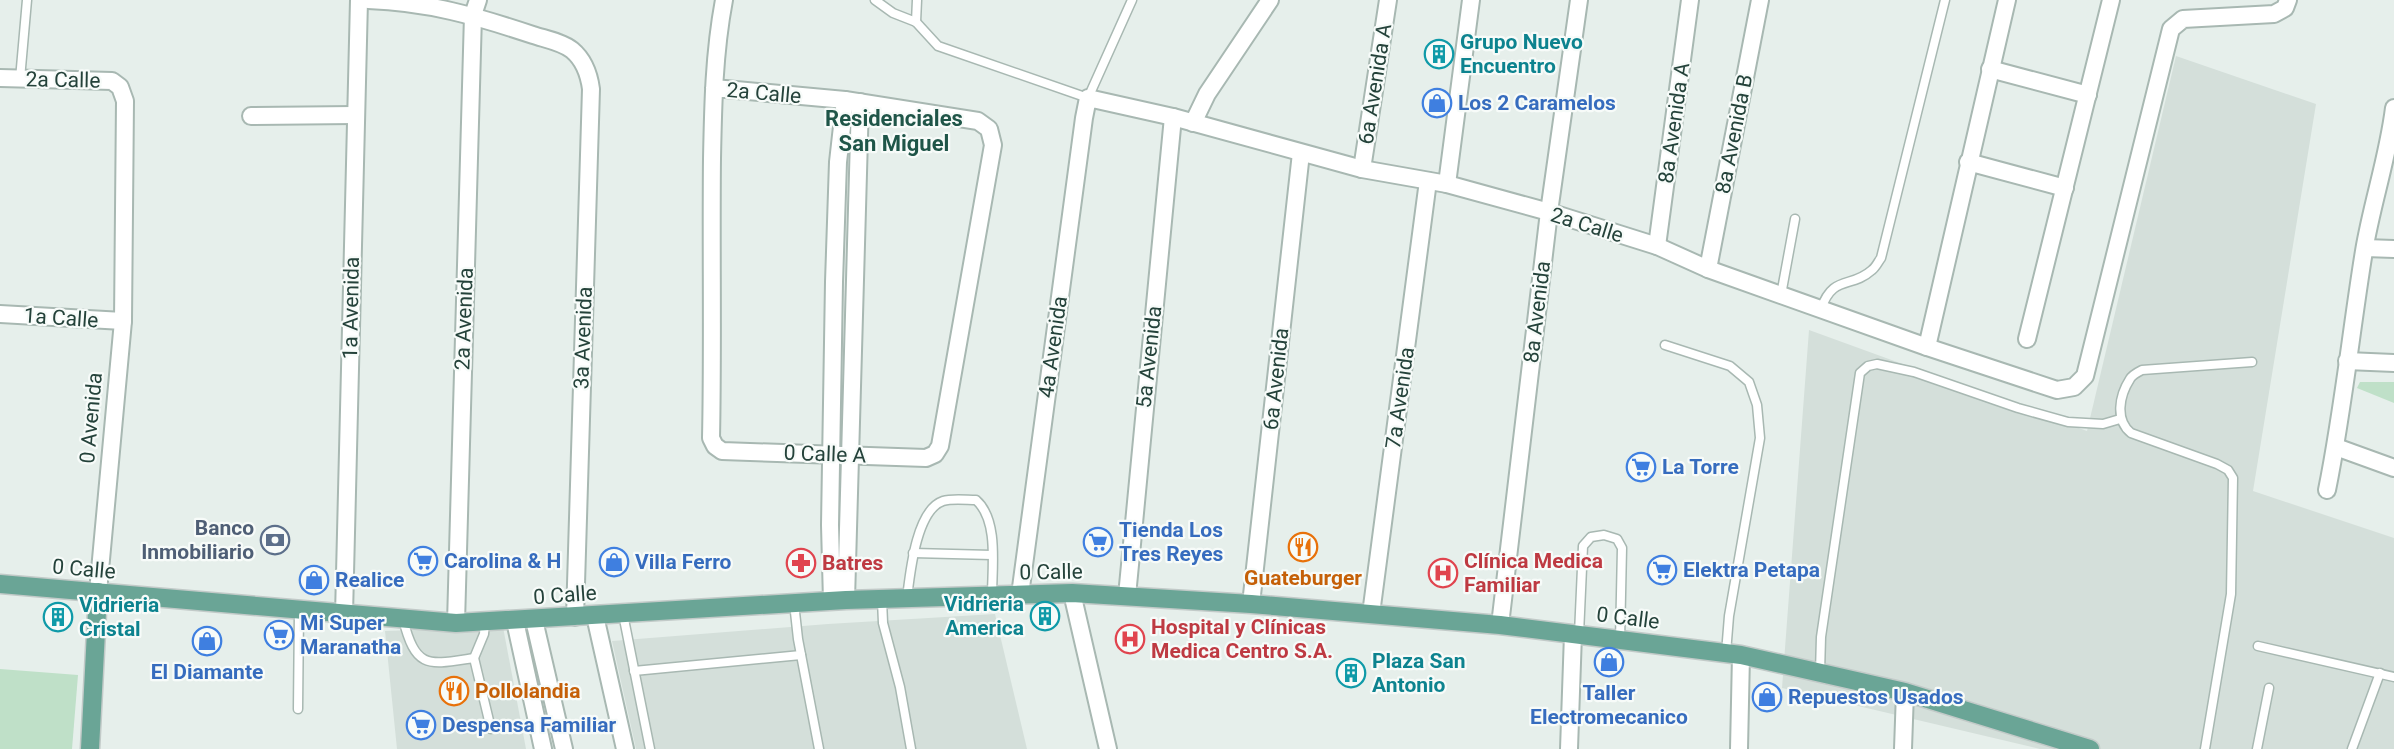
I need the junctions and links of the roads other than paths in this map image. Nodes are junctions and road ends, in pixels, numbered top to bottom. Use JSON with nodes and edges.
{"nodes":[{"id":1,"x":27,"y":0,"type":"edge"},
{"id":2,"x":359,"y":0,"type":"edge"},
{"id":3,"x":368,"y":0,"type":"edge"},
{"id":4,"x":724,"y":0,"type":"edge"},
{"id":5,"x":875,"y":0,"type":"edge"},
{"id":6,"x":917,"y":0,"type":"edge"},
{"id":7,"x":1132,"y":0,"type":"edge"},
{"id":8,"x":1270,"y":0,"type":"edge"},
{"id":9,"x":1389,"y":0,"type":"edge"},
{"id":10,"x":1471,"y":0,"type":"edge"},
{"id":11,"x":1579,"y":0,"type":"edge"},
{"id":12,"x":1690,"y":0,"type":"edge"},
{"id":13,"x":1760,"y":0,"type":"edge"},
{"id":14,"x":1945,"y":0,"type":"edge"},
{"id":15,"x":2007,"y":0,"type":"edge"},
{"id":16,"x":2111,"y":0,"type":"edge"},
{"id":17,"x":2288,"y":0,"type":"edge"},
{"id":18,"x":475,"y":8,"type":"edge"},
{"id":19,"x":2200,"y":8,"type":"edge"},
{"id":20,"x":916,"y":22,"type":"junction"},
{"id":21,"x":1990,"y":69,"type":"junction"},
{"id":22,"x":0,"y":78,"type":"edge"},
{"id":23,"x":20,"y":79,"type":"junction"},
{"id":24,"x":714,"y":88,"type":"junction"},
{"id":25,"x":122,"y":91,"type":"joint"},
{"id":26,"x":2088,"y":95,"type":"junction"},
{"id":27,"x":1088,"y":98,"type":"junction"},
{"id":28,"x":852,"y":101,"type":"junction"},
{"id":29,"x":2394,"y":108,"type":"edge"},
{"id":30,"x":355,"y":115,"type":"junction"},
{"id":31,"x":251,"y":116,"type":"dead end"},
{"id":32,"x":1173,"y":117,"type":"junction"},
{"id":33,"x":1193,"y":123,"type":"junction"},
{"id":34,"x":2392,"y":141,"type":"edge"},
{"id":35,"x":1301,"y":153,"type":"junction"},
{"id":36,"x":1968,"y":162,"type":"junction"},
{"id":37,"x":1362,"y":169,"type":"junction"},
{"id":38,"x":1428,"y":181,"type":"junction"},
{"id":39,"x":1448,"y":184,"type":"junction"},
{"id":40,"x":2065,"y":188,"type":"junction"},
{"id":41,"x":1549,"y":213,"type":"junction"},
{"id":42,"x":1795,"y":219,"type":"dead end"},
{"id":43,"x":1657,"y":246,"type":"junction"},
{"id":44,"x":2365,"y":248,"type":"junction"},
{"id":45,"x":2394,"y":249,"type":"edge"},
{"id":46,"x":1708,"y":269,"type":"junction"},
{"id":47,"x":834,"y":282,"type":"junction"},
{"id":48,"x":854,"y":282,"type":"junction"},
{"id":49,"x":1781,"y":295,"type":"junction"},
{"id":50,"x":1821,"y":309,"type":"junction"},
{"id":51,"x":0,"y":314,"type":"edge"},
{"id":52,"x":123,"y":321,"type":"junction"},
{"id":53,"x":2027,"y":339,"type":"dead end"},
{"id":54,"x":1665,"y":345,"type":"dead end"},
{"id":55,"x":1927,"y":347,"type":"junction"},
{"id":56,"x":2347,"y":361,"type":"junction"},
{"id":57,"x":2252,"y":362,"type":"dead end"},
{"id":58,"x":2394,"y":363,"type":"edge"},
{"id":59,"x":2120,"y":419,"type":"junction"},
{"id":60,"x":940,"y":446,"type":"joint"},
{"id":61,"x":2336,"y":447,"type":"junction"},
{"id":62,"x":831,"y":454,"type":"junction"},
{"id":63,"x":849,"y":455,"type":"junction"},
{"id":64,"x":2394,"y":468,"type":"edge"},
{"id":65,"x":2327,"y":490,"type":"dead end"},
{"id":66,"x":913,"y":552,"type":"junction"},
{"id":67,"x":992,"y":555,"type":"junction"},
{"id":68,"x":0,"y":584,"type":"edge"},
{"id":69,"x":98,"y":592,"type":"junction"},
{"id":70,"x":1072,"y":593,"type":"junction"},
{"id":71,"x":1020,"y":595,"type":"junction"},
{"id":72,"x":992,"y":596,"type":"junction"},
{"id":73,"x":1126,"y":596,"type":"junction"},
{"id":74,"x":908,"y":598,"type":"junction"},
{"id":75,"x":839,"y":600,"type":"junction"},
{"id":76,"x":882,"y":600,"type":"junction"},
{"id":77,"x":794,"y":603,"type":"junction"},
{"id":78,"x":1251,"y":604,"type":"junction"},
{"id":79,"x":300,"y":611,"type":"junction"},
{"id":80,"x":623,"y":614,"type":"junction"},
{"id":81,"x":1371,"y":614,"type":"junction"},
{"id":82,"x":344,"y":615,"type":"junction"},
{"id":83,"x":595,"y":616,"type":"junction"},
{"id":84,"x":575,"y":617,"type":"junction"},
{"id":85,"x":404,"y":619,"type":"junction"},
{"id":86,"x":534,"y":620,"type":"junction"},
{"id":87,"x":515,"y":621,"type":"junction"},
{"id":88,"x":485,"y":622,"type":"junction"},
{"id":89,"x":456,"y":623,"type":"junction"},
{"id":90,"x":1500,"y":625,"type":"junction"},
{"id":91,"x":1576,"y":634,"type":"junction"},
{"id":92,"x":1620,"y":640,"type":"junction"},
{"id":93,"x":2258,"y":646,"type":"dead end"},
{"id":94,"x":1734,"y":654,"type":"junction"},
{"id":95,"x":801,"y":655,"type":"junction"},
{"id":96,"x":474,"y":658,"type":"junction"},
{"id":97,"x":634,"y":672,"type":"junction"},
{"id":98,"x":1820,"y":672,"type":"junction"},
{"id":99,"x":2380,"y":673,"type":"junction"},
{"id":100,"x":2394,"y":677,"type":"edge"},
{"id":101,"x":2269,"y":688,"type":"dead end"},
{"id":102,"x":1905,"y":692,"type":"junction"},
{"id":103,"x":298,"y":709,"type":"dead end"},
{"id":104,"x":491,"y":729,"type":"dead end"},
{"id":105,"x":2069,"y":746,"type":"edge"},
{"id":106,"x":90,"y":749,"type":"edge"},
{"id":107,"x":543,"y":749,"type":"edge"},
{"id":108,"x":564,"y":749,"type":"edge"},
{"id":109,"x":625,"y":749,"type":"edge"},
{"id":110,"x":650,"y":749,"type":"edge"},
{"id":111,"x":819,"y":749,"type":"edge"},
{"id":112,"x":911,"y":749,"type":"edge"},
{"id":113,"x":1108,"y":749,"type":"edge"},
{"id":114,"x":1569,"y":749,"type":"edge"},
{"id":115,"x":1739,"y":749,"type":"edge"},
{"id":116,"x":1903,"y":749,"type":"edge"},
{"id":117,"x":2090,"y":749,"type":"edge"},
{"id":118,"x":2205,"y":749,"type":"edge"},
{"id":119,"x":2257,"y":749,"type":"edge"},
{"id":120,"x":2352,"y":749,"type":"edge"}],
"edges":[{"from":1,"to":23,"type":"lane"},
{"from":2,"to":30,"type":"street","name":"1a Avenida"},
{"from":3,"to":18,"type":"street"},
{"from":4,"to":24,"type":"street"},
{"from":5,"to":20,"type":"lane"},
{"from":6,"to":20,"type":"lane"},
{"from":7,"to":27,"type":"lane"},
{"from":8,"to":33,"type":"street"},
{"from":9,"to":37,"type":"street","name":"6a Avenida A"},
{"from":10,"to":39,"type":"street"},
{"from":11,"to":41,"type":"street","name":"8a Avenida"},
{"from":12,"to":43,"type":"street","name":"8a Avenida A"},
{"from":13,"to":46,"type":"street","name":"8a Avenida B"},
{"from":14,"to":50,"type":"lane"},
{"from":15,"to":21,"type":"street"},
{"from":16,"to":26,"type":"street"},
{"from":17,"to":19,"type":"street"},
{"from":18,"to":84,"type":"street","name":"3a Avenida"},
{"from":18,"to":89,"type":"street","name":"2a Avenida"},
{"from":19,"to":55,"type":"street","name":"2a Calle"},
{"from":20,"to":27,"type":"lane"},
{"from":21,"to":26,"type":"street"},
{"from":21,"to":36,"type":"street"},
{"from":22,"to":23,"type":"street","name":"2a Calle"},
{"from":23,"to":25,"type":"street","name":"2a Calle"},
{"from":24,"to":28,"type":"street","name":"2a Calle"},
{"from":24,"to":62,"type":"street","name":"0 Calle A"},
{"from":25,"to":52,"type":"street","name":"0 Avenida"},
{"from":26,"to":40,"type":"street"},
{"from":27,"to":32,"type":"street","name":"2a Calle"},
{"from":27,"to":71,"type":"street","name":"4a Avenida"},
{"from":28,"to":47,"type":"street"},
{"from":28,"to":48,"type":"street"},
{"from":28,"to":60,"type":"street","name":"2a Calle"},
{"from":29,"to":34,"type":"street"},
{"from":30,"to":31,"type":"street"},
{"from":30,"to":82,"type":"street","name":"1a Avenida"},
{"from":32,"to":33,"type":"street","name":"2a Calle"},
{"from":32,"to":73,"type":"street","name":"5a Avenida"},
{"from":33,"to":35,"type":"street","name":"2a Calle"},
{"from":34,"to":44,"type":"street"},
{"from":35,"to":37,"type":"street","name":"2a Calle"},
{"from":35,"to":78,"type":"street","name":"6a Avenida"},
{"from":36,"to":40,"type":"street"},
{"from":36,"to":55,"type":"street"},
{"from":37,"to":38,"type":"street","name":"2a Calle"},
{"from":38,"to":39,"type":"street","name":"2a Calle"},
{"from":38,"to":81,"type":"street","name":"7a Avenida"},
{"from":39,"to":41,"type":"street","name":"2a Calle"},
{"from":40,"to":53,"type":"street"},
{"from":41,"to":43,"type":"street","name":"2a Calle"},
{"from":41,"to":90,"type":"street","name":"8a Avenida"},
{"from":42,"to":49,"type":"lane"},
{"from":43,"to":46,"type":"street","name":"2a Calle"},
{"from":44,"to":45,"type":"street"},
{"from":44,"to":56,"type":"street"},
{"from":46,"to":49,"type":"street","name":"2a Calle"},
{"from":47,"to":48,"type":"street"},
{"from":47,"to":62,"type":"street"},
{"from":48,"to":63,"type":"street"},
{"from":49,"to":50,"type":"street","name":"2a Calle"},
{"from":50,"to":55,"type":"street","name":"2a Calle"},
{"from":51,"to":52,"type":"street","name":"1a Calle"},
{"from":52,"to":69,"type":"street","name":"0 Avenida"},
{"from":54,"to":94,"type":"lane"},
{"from":56,"to":58,"type":"street"},
{"from":56,"to":61,"type":"street"},
{"from":57,"to":59,"type":"lane"},
{"from":59,"to":98,"type":"lane"},
{"from":59,"to":118,"type":"lane"},
{"from":60,"to":63,"type":"street","name":"0 Calle A"},
{"from":61,"to":64,"type":"street"},
{"from":61,"to":65,"type":"street"},
{"from":62,"to":63,"type":"street","name":"0 Calle A"},
{"from":62,"to":75,"type":"street"},
{"from":63,"to":75,"type":"street"},
{"from":66,"to":67,"type":"lane"},
{"from":66,"to":67,"type":"lane"},
{"from":66,"to":74,"type":"lane"},
{"from":67,"to":72,"type":"lane"},
{"from":68,"to":69,"type":"main road","name":"0 Calle"},
{"from":69,"to":79,"type":"main road","name":"0 Calle"},
{"from":69,"to":106,"type":"main road","name":"0 Avenida"},
{"from":70,"to":71,"type":"main road","name":"0 Calle"},
{"from":70,"to":73,"type":"main road","name":"0 Calle"},
{"from":70,"to":113,"type":"street"},
{"from":71,"to":72,"type":"main road","name":"0 Calle"},
{"from":72,"to":74,"type":"main road","name":"0 Calle"},
{"from":73,"to":78,"type":"main road","name":"0 Calle"},
{"from":74,"to":76,"type":"main road","name":"0 Calle"},
{"from":75,"to":76,"type":"main road","name":"0 Calle"},
{"from":75,"to":77,"type":"main road","name":"0 Calle"},
{"from":76,"to":112,"type":"lane"},
{"from":77,"to":80,"type":"main road","name":"0 Calle"},
{"from":77,"to":95,"type":"lane"},
{"from":78,"to":81,"type":"main road","name":"0 Calle"},
{"from":79,"to":82,"type":"main road","name":"0 Calle"},
{"from":79,"to":103,"type":"lane"},
{"from":80,"to":83,"type":"main road","name":"0 Calle"},
{"from":80,"to":97,"type":"lane"},
{"from":81,"to":90,"type":"main road","name":"0 Calle"},
{"from":82,"to":85,"type":"main road","name":"0 Calle"},
{"from":83,"to":84,"type":"main road","name":"0 Calle"},
{"from":83,"to":109,"type":"street"},
{"from":84,"to":86,"type":"main road","name":"0 Calle"},
{"from":85,"to":89,"type":"main road","name":"0 Calle"},
{"from":85,"to":96,"type":"lane"},
{"from":86,"to":87,"type":"main road","name":"0 Calle"},
{"from":86,"to":108,"type":"street"},
{"from":87,"to":88,"type":"main road","name":"0 Calle"},
{"from":87,"to":107,"type":"street"},
{"from":88,"to":89,"type":"main road","name":"0 Calle"},
{"from":88,"to":96,"type":"lane"},
{"from":90,"to":91,"type":"main road","name":"0 Calle"},
{"from":91,"to":92,"type":"main road","name":"0 Calle"},
{"from":91,"to":92,"type":"lane"},
{"from":91,"to":114,"type":"street"},
{"from":92,"to":94,"type":"main road","name":"0 Calle"},
{"from":93,"to":99,"type":"lane"},
{"from":94,"to":98,"type":"main road","name":"0 Calle"},
{"from":94,"to":115,"type":"street"},
{"from":95,"to":97,"type":"lane"},
{"from":95,"to":111,"type":"lane"},
{"from":96,"to":104,"type":"lane"},
{"from":97,"to":110,"type":"lane"},
{"from":98,"to":102,"type":"main road","name":"0 Calle"},
{"from":99,"to":100,"type":"lane"},
{"from":99,"to":120,"type":"lane"},
{"from":101,"to":119,"type":"lane"},
{"from":102,"to":105,"type":"main road","name":"0 Calle"},
{"from":102,"to":116,"type":"street"},
{"from":105,"to":117,"type":"main road","name":"0 Calle"}]}
